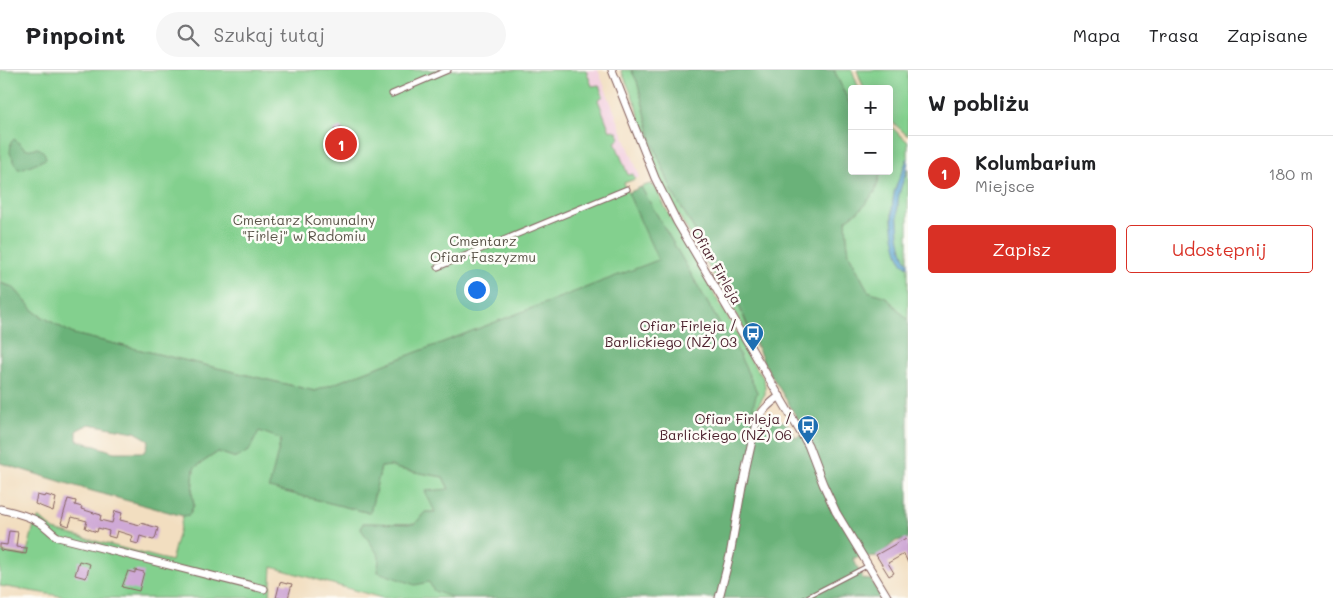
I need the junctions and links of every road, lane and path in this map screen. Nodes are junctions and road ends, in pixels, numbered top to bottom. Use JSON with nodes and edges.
{"nodes":[{"id":1,"x":448,"y":70,"type":"edge"},
{"id":2,"x":612,"y":70,"type":"edge"},
{"id":3,"x":392,"y":94,"type":"dead end"},
{"id":4,"x":627,"y":189,"type":"dead end"},
{"id":5,"x":438,"y":267,"type":"dead end"},
{"id":6,"x":780,"y":396,"type":"junction"},
{"id":7,"x":766,"y":407,"type":"junction"},
{"id":8,"x":786,"y":408,"type":"junction"},
{"id":9,"x":0,"y":509,"type":"edge"},
{"id":10,"x":869,"y":565,"type":"junction"},
{"id":11,"x":264,"y":589,"type":"dead end"},
{"id":12,"x":719,"y":598,"type":"edge"},
{"id":13,"x":805,"y":598,"type":"edge"},
{"id":14,"x":888,"y":598,"type":"edge"}],
"edges":[{"from":1,"to":3,"type":"street"},
{"from":2,"to":6,"type":"street","name":"Ofiar Firleja"},
{"from":4,"to":5,"type":"street"},
{"from":6,"to":7,"type":"street"},
{"from":6,"to":8,"type":"street","name":"Ofiar Firleja"},
{"from":7,"to":8,"type":"street"},
{"from":7,"to":12,"type":"street"},
{"from":8,"to":10,"type":"street","name":"Ofiar Firleja"},
{"from":9,"to":11,"type":"street"},
{"from":10,"to":13,"type":"lane"},
{"from":10,"to":14,"type":"street","name":"Ofiar Firleja"}]}
